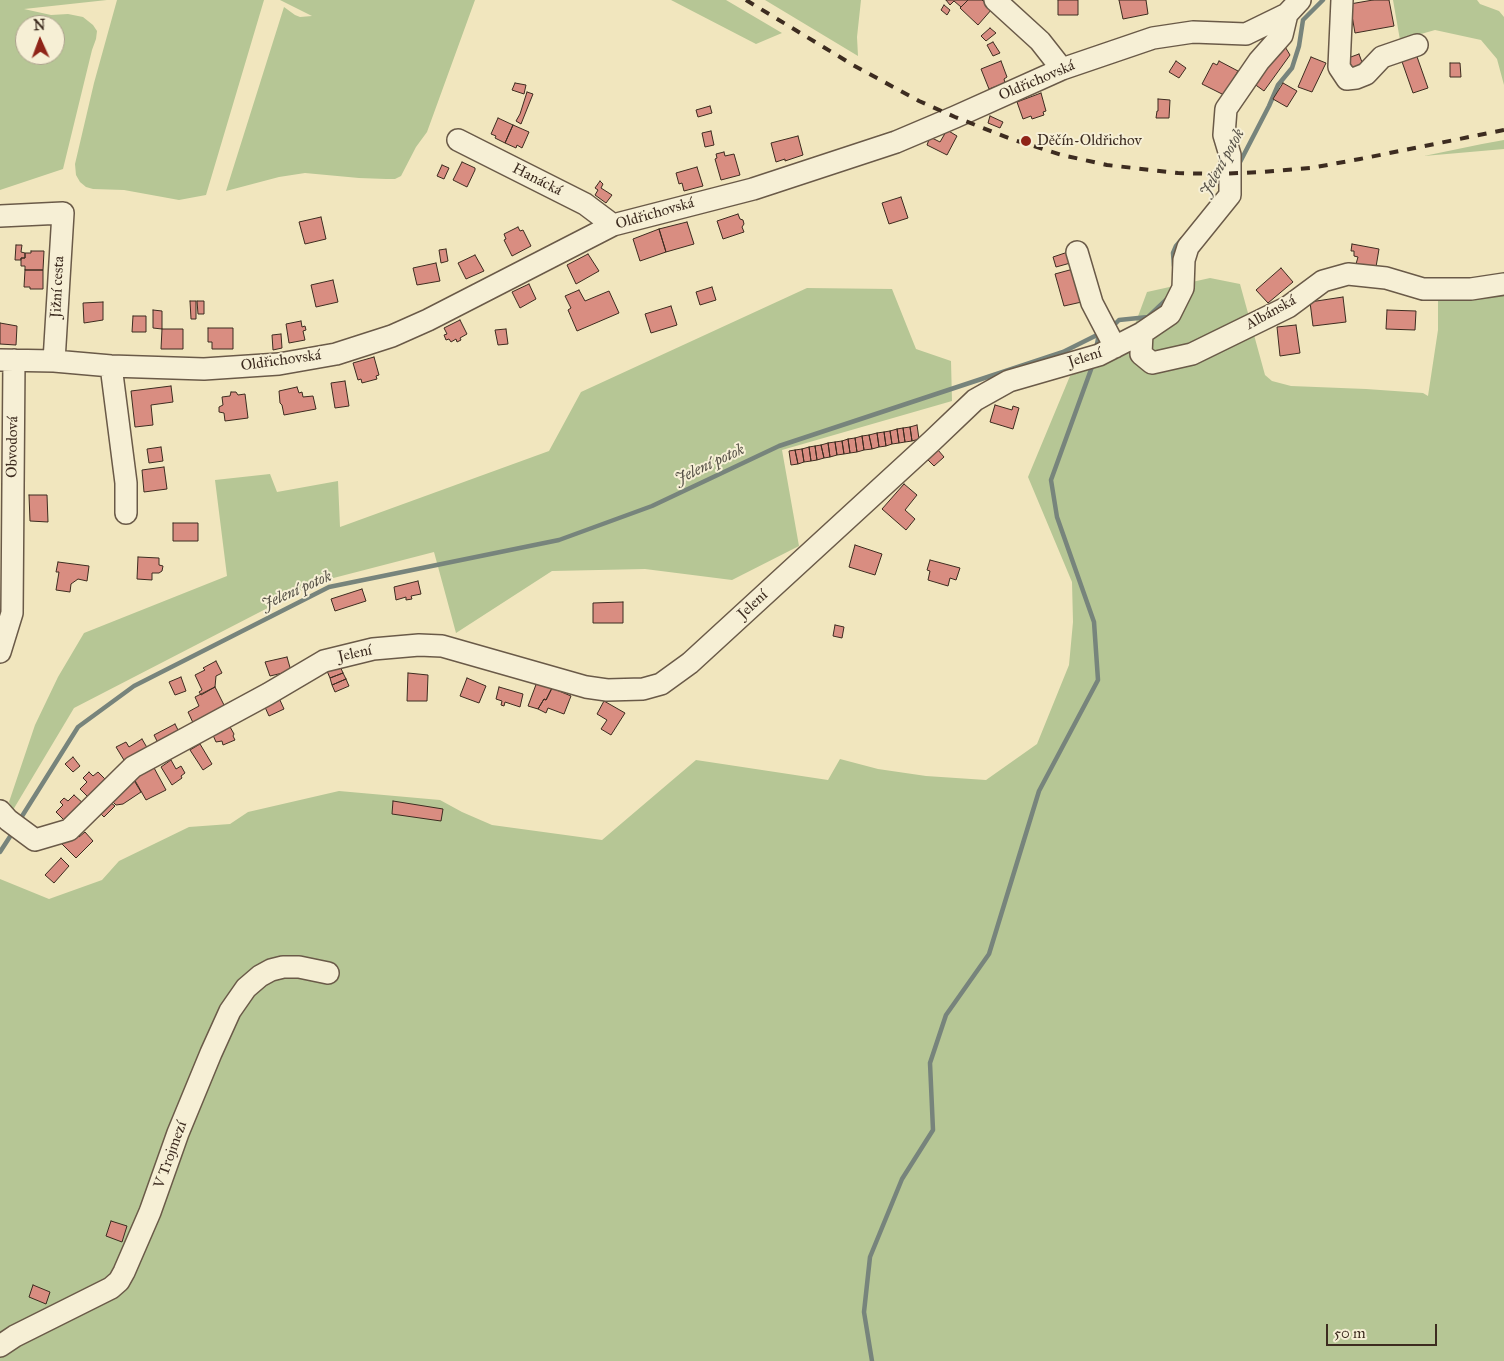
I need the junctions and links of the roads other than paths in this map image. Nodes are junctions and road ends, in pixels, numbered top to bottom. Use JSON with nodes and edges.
{"nodes":[{"id":1,"x":995,"y":0,"type":"edge"},
{"id":2,"x":1342,"y":0,"type":"edge"},
{"id":3,"x":1293,"y":7,"type":"edge"},
{"id":4,"x":1417,"y":45,"type":"dead end"},
{"id":5,"x":1062,"y":69,"type":"junction"},
{"id":6,"x":458,"y":140,"type":"dead end"},
{"id":7,"x":0,"y":216,"type":"edge"},
{"id":8,"x":613,"y":225,"type":"junction"},
{"id":9,"x":1077,"y":252,"type":"dead end"},
{"id":10,"x":1504,"y":284,"type":"edge"},
{"id":11,"x":1142,"y":333,"type":"junction"},
{"id":12,"x":1109,"y":335,"type":"junction"},
{"id":13,"x":7,"y":360,"type":"edge"},
{"id":14,"x":54,"y":361,"type":"junction"},
{"id":15,"x":111,"y":366,"type":"junction"},
{"id":16,"x":126,"y":513,"type":"dead end"},
{"id":17,"x":0,"y":652,"type":"edge"},
{"id":18,"x":11,"y":821,"type":"edge"},
{"id":19,"x":328,"y":973,"type":"dead end"},
{"id":20,"x":0,"y":1346,"type":"edge"}],
"edges":[{"from":1,"to":5,"type":"street"},
{"from":2,"to":4,"type":"street"},
{"from":3,"to":5,"type":"street","name":"Oldřichovská"},
{"from":3,"to":11,"type":"street","name":"Jelení"},
{"from":5,"to":8,"type":"street","name":"Oldřichovská"},
{"from":6,"to":8,"type":"street","name":"Hanácká"},
{"from":7,"to":14,"type":"street","name":"Jižní cesta"},
{"from":8,"to":15,"type":"street","name":"Oldřichovská"},
{"from":9,"to":12,"type":"street"},
{"from":10,"to":11,"type":"street","name":"Albánská"},
{"from":11,"to":12,"type":"street","name":"Jelení"},
{"from":12,"to":18,"type":"street","name":"Jelení"},
{"from":13,"to":14,"type":"street","name":"Oldřichovská"},
{"from":13,"to":17,"type":"street","name":"Obvodová"},
{"from":14,"to":15,"type":"street","name":"Oldřichovská"},
{"from":15,"to":16,"type":"street"},
{"from":19,"to":20,"type":"street","name":"V Trojmezí"}]}
